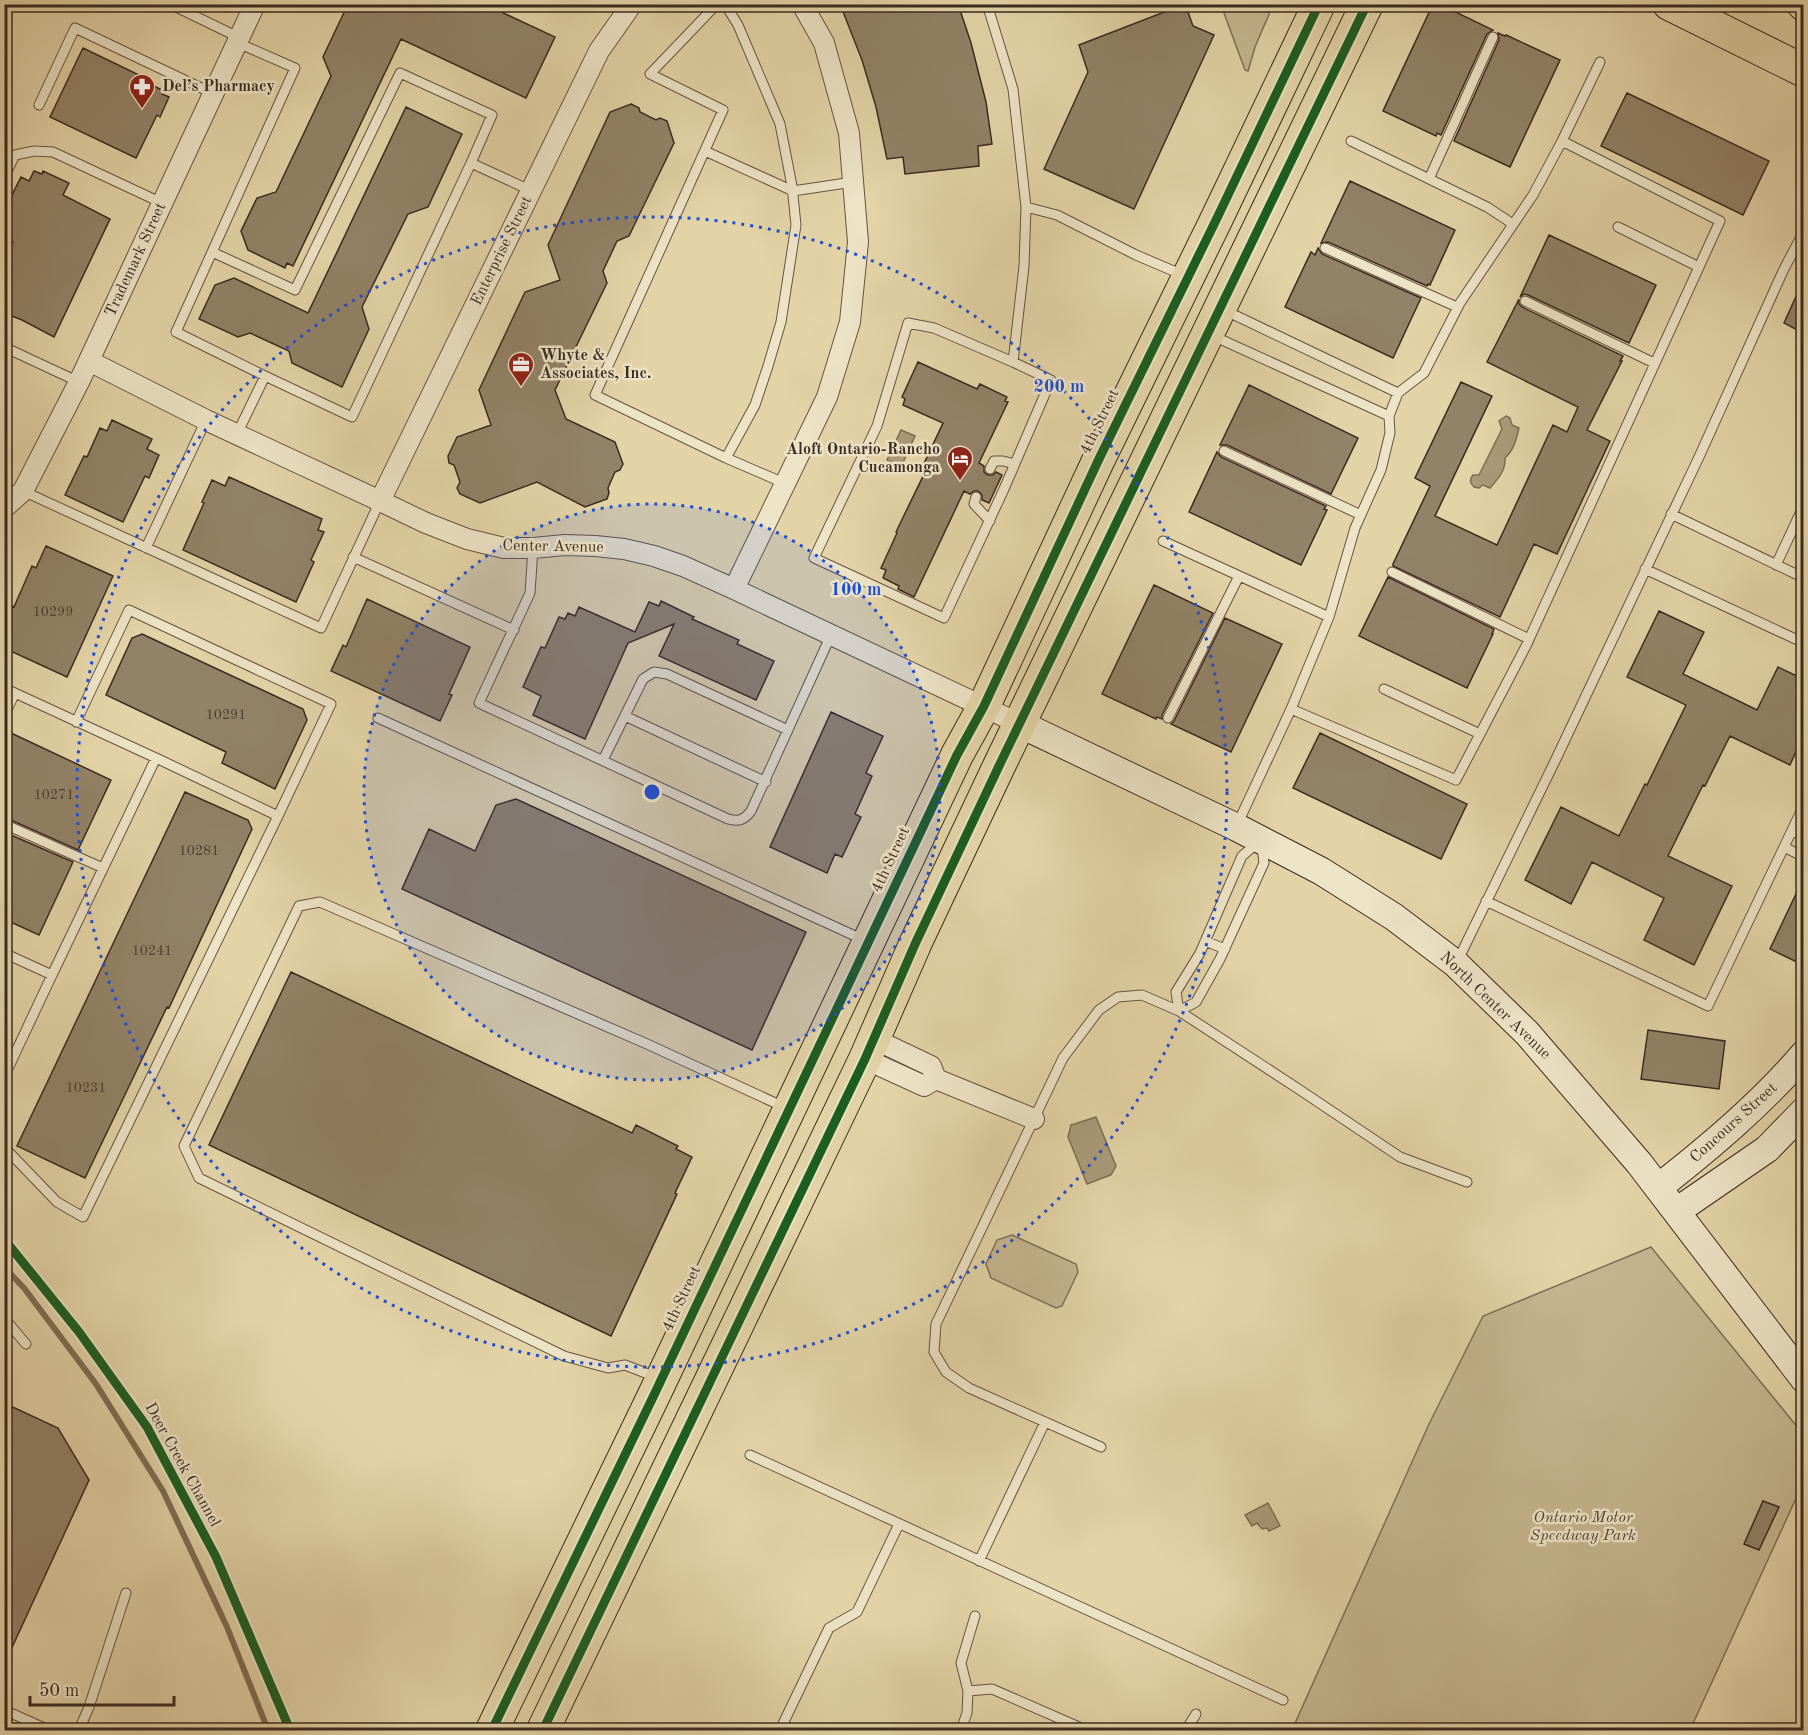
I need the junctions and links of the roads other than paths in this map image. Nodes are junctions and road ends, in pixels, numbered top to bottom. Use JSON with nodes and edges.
{"nodes":[{"id":1,"x":170,"y":4,"type":"edge"},
{"id":2,"x":255,"y":4,"type":"edge"},
{"id":3,"x":632,"y":4,"type":"edge"},
{"id":4,"x":717,"y":4,"type":"edge"},
{"id":5,"x":725,"y":4,"type":"edge"},
{"id":6,"x":802,"y":4,"type":"edge"},
{"id":7,"x":987,"y":4,"type":"edge"},
{"id":8,"x":1319,"y":4,"type":"edge"},
{"id":9,"x":1366,"y":4,"type":"edge"},
{"id":10,"x":1669,"y":4,"type":"edge"},
{"id":11,"x":1493,"y":37,"type":"dead end"},
{"id":12,"x":239,"y":40,"type":"junction"},
{"id":13,"x":1600,"y":62,"type":"dead end"},
{"id":14,"x":1803,"y":71,"type":"edge"},
{"id":15,"x":214,"y":94,"type":"junction"},
{"id":16,"x":39,"y":105,"type":"dead end"},
{"id":17,"x":1351,"y":141,"type":"dead end"},
{"id":18,"x":1562,"y":141,"type":"junction"},
{"id":19,"x":705,"y":151,"type":"junction"},
{"id":20,"x":471,"y":163,"type":"junction"},
{"id":21,"x":4,"y":177,"type":"edge"},
{"id":22,"x":1429,"y":179,"type":"junction"},
{"id":23,"x":853,"y":182,"type":"junction"},
{"id":24,"x":532,"y":191,"type":"junction"},
{"id":25,"x":793,"y":191,"type":"junction"},
{"id":26,"x":162,"y":203,"type":"junction"},
{"id":27,"x":1026,"y":207,"type":"junction"},
{"id":28,"x":1513,"y":224,"type":"junction"},
{"id":29,"x":1618,"y":227,"type":"dead end"},
{"id":30,"x":1803,"y":231,"type":"edge"},
{"id":31,"x":1324,"y":248,"type":"dead end"},
{"id":32,"x":212,"y":252,"type":"junction"},
{"id":33,"x":1698,"y":267,"type":"junction"},
{"id":34,"x":1188,"y":278,"type":"junction"},
{"id":35,"x":1525,"y":301,"type":"dead end"},
{"id":36,"x":1457,"y":308,"type":"junction"},
{"id":37,"x":1215,"y":321,"type":"junction"},
{"id":38,"x":4,"y":347,"type":"edge"},
{"id":39,"x":89,"y":361,"type":"junction"},
{"id":40,"x":1013,"y":362,"type":"junction"},
{"id":41,"x":1654,"y":363,"type":"junction"},
{"id":42,"x":265,"y":376,"type":"junction"},
{"id":43,"x":79,"y":382,"type":"junction"},
{"id":44,"x":1398,"y":393,"type":"junction"},
{"id":45,"x":1389,"y":416,"type":"junction"},
{"id":46,"x":206,"y":420,"type":"junction"},
{"id":47,"x":237,"y":434,"type":"junction"},
{"id":48,"x":1224,"y":452,"type":"dead end"},
{"id":49,"x":726,"y":458,"type":"junction"},
{"id":50,"x":1015,"y":464,"type":"junction"},
{"id":51,"x":990,"y":469,"type":"dead end"},
{"id":52,"x":784,"y":483,"type":"junction"},
{"id":53,"x":23,"y":491,"type":"junction"},
{"id":54,"x":976,"y":497,"type":"dead end"},
{"id":55,"x":380,"y":501,"type":"junction"},
{"id":56,"x":1803,"y":505,"type":"edge"},
{"id":57,"x":4,"y":508,"type":"edge"},
{"id":58,"x":1671,"y":514,"type":"junction"},
{"id":59,"x":1361,"y":515,"type":"junction"},
{"id":60,"x":990,"y":521,"type":"junction"},
{"id":61,"x":1163,"y":541,"type":"dead end"},
{"id":62,"x":146,"y":548,"type":"junction"},
{"id":63,"x":533,"y":548,"type":"junction"},
{"id":64,"x":353,"y":557,"type":"junction"},
{"id":65,"x":1776,"y":565,"type":"junction"},
{"id":66,"x":1645,"y":568,"type":"junction"},
{"id":67,"x":1392,"y":572,"type":"dead end"},
{"id":68,"x":1239,"y":576,"type":"junction"},
{"id":69,"x":1803,"y":578,"type":"edge"},
{"id":70,"x":734,"y":589,"type":"junction"},
{"id":71,"x":1329,"y":617,"type":"junction"},
{"id":72,"x":514,"y":630,"type":"junction"},
{"id":73,"x":831,"y":635,"type":"junction"},
{"id":74,"x":1529,"y":639,"type":"junction"},
{"id":75,"x":1803,"y":643,"type":"edge"},
{"id":76,"x":4,"y":688,"type":"edge"},
{"id":77,"x":1384,"y":689,"type":"dead end"},
{"id":78,"x":15,"y":693,"type":"junction"},
{"id":79,"x":984,"y":706,"type":"junction"},
{"id":80,"x":1291,"y":709,"type":"junction"},
{"id":81,"x":4,"y":716,"type":"edge"},
{"id":82,"x":625,"y":716,"type":"junction"},
{"id":83,"x":378,"y":718,"type":"dead end"},
{"id":84,"x":1168,"y":718,"type":"dead end"},
{"id":85,"x":76,"y":722,"type":"junction"},
{"id":86,"x":1020,"y":724,"type":"junction"},
{"id":87,"x":788,"y":730,"type":"junction"},
{"id":88,"x":1480,"y":734,"type":"junction"},
{"id":89,"x":156,"y":758,"type":"junction"},
{"id":90,"x":603,"y":760,"type":"junction"},
{"id":91,"x":766,"y":782,"type":"junction"},
{"id":92,"x":1803,"y":806,"type":"edge"},
{"id":93,"x":278,"y":816,"type":"junction"},
{"id":94,"x":4,"y":824,"type":"edge"},
{"id":95,"x":1236,"y":827,"type":"junction"},
{"id":96,"x":1792,"y":830,"type":"junction"},
{"id":97,"x":1803,"y":836,"type":"edge"},
{"id":98,"x":1261,"y":840,"type":"junction"},
{"id":99,"x":1784,"y":847,"type":"junction"},
{"id":100,"x":1803,"y":857,"type":"edge"},
{"id":101,"x":103,"y":868,"type":"junction"},
{"id":102,"x":1486,"y":901,"type":"junction"},
{"id":103,"x":1205,"y":941,"type":"junction"},
{"id":104,"x":868,"y":942,"type":"junction"},
{"id":105,"x":1225,"y":949,"type":"junction"},
{"id":106,"x":4,"y":953,"type":"edge"},
{"id":107,"x":1456,"y":964,"type":"junction"},
{"id":108,"x":52,"y":975,"type":"junction"},
{"id":109,"x":1179,"y":1011,"type":"junction"},
{"id":110,"x":869,"y":1049,"type":"junction"},
{"id":111,"x":1803,"y":1054,"type":"edge"},
{"id":112,"x":4,"y":1077,"type":"edge"},
{"id":113,"x":789,"y":1109,"type":"junction"},
{"id":114,"x":1803,"y":1111,"type":"edge"},
{"id":115,"x":1034,"y":1119,"type":"junction"},
{"id":116,"x":4,"y":1147,"type":"edge"},
{"id":117,"x":1467,"y":1182,"type":"dead end"},
{"id":118,"x":1659,"y":1187,"type":"junction"},
{"id":119,"x":1677,"y":1212,"type":"junction"},
{"id":120,"x":4,"y":1318,"type":"edge"},
{"id":121,"x":26,"y":1344,"type":"dead end"},
{"id":122,"x":661,"y":1379,"type":"junction"},
{"id":123,"x":1803,"y":1379,"type":"edge"},
{"id":124,"x":1045,"y":1422,"type":"junction"},
{"id":125,"x":1101,"y":1447,"type":"dead end"},
{"id":126,"x":750,"y":1455,"type":"dead end"},
{"id":127,"x":899,"y":1524,"type":"junction"},
{"id":128,"x":979,"y":1561,"type":"junction"},
{"id":129,"x":126,"y":1593,"type":"dead end"},
{"id":130,"x":975,"y":1616,"type":"dead end"},
{"id":131,"x":968,"y":1691,"type":"junction"},
{"id":132,"x":1283,"y":1700,"type":"dead end"},
{"id":133,"x":4,"y":1710,"type":"edge"},
{"id":134,"x":1196,"y":1714,"type":"dead end"},
{"id":135,"x":49,"y":1731,"type":"edge"},
{"id":136,"x":79,"y":1731,"type":"edge"},
{"id":137,"x":492,"y":1731,"type":"edge"},
{"id":138,"x":543,"y":1731,"type":"edge"},
{"id":139,"x":780,"y":1731,"type":"edge"},
{"id":140,"x":961,"y":1731,"type":"edge"},
{"id":141,"x":1086,"y":1731,"type":"edge"},
{"id":142,"x":1186,"y":1731,"type":"edge"}],
"edges":[{"from":1,"to":12,"type":"lane"},
{"from":2,"to":12,"type":"street","name":"Trademark Street"},
{"from":3,"to":24,"type":"street","name":"Enterprise Street"},
{"from":4,"to":19,"type":"lane"},
{"from":5,"to":25,"type":"lane"},
{"from":6,"to":23,"type":"street"},
{"from":7,"to":27,"type":"lane"},
{"from":8,"to":34,"type":"main road","name":"4th Street"},
{"from":9,"to":37,"type":"main road"},
{"from":10,"to":14,"type":"main road"},
{"from":11,"to":22,"type":"lane"},
{"from":12,"to":15,"type":"street","name":"Trademark Street"},
{"from":12,"to":32,"type":"lane"},
{"from":13,"to":18,"type":"lane"},
{"from":15,"to":16,"type":"lane"},
{"from":15,"to":26,"type":"street","name":"Trademark Street"},
{"from":17,"to":22,"type":"lane"},
{"from":18,"to":28,"type":"lane"},
{"from":18,"to":33,"type":"lane"},
{"from":19,"to":25,"type":"lane"},
{"from":19,"to":49,"type":"lane"},
{"from":20,"to":24,"type":"lane"},
{"from":20,"to":32,"type":"lane"},
{"from":20,"to":42,"type":"lane"},
{"from":21,"to":26,"type":"lane"},
{"from":22,"to":28,"type":"lane"},
{"from":23,"to":25,"type":"lane"},
{"from":23,"to":52,"type":"street"},
{"from":24,"to":55,"type":"street","name":"Enterprise Street"},
{"from":25,"to":49,"type":"lane"},
{"from":26,"to":39,"type":"street","name":"Trademark Street"},
{"from":27,"to":34,"type":"lane"},
{"from":27,"to":40,"type":"lane"},
{"from":28,"to":36,"type":"lane"},
{"from":29,"to":33,"type":"lane"},
{"from":30,"to":58,"type":"lane"},
{"from":31,"to":36,"type":"lane"},
{"from":32,"to":42,"type":"lane"},
{"from":33,"to":41,"type":"lane"},
{"from":34,"to":79,"type":"main road","name":"4th Street"},
{"from":35,"to":41,"type":"lane"},
{"from":36,"to":44,"type":"lane"},
{"from":37,"to":44,"type":"lane"},
{"from":37,"to":45,"type":"lane"},
{"from":37,"to":86,"type":"main road"},
{"from":38,"to":43,"type":"lane"},
{"from":39,"to":43,"type":"street","name":"Trademark Street"},
{"from":39,"to":46,"type":"street","name":"Center Avenue"},
{"from":40,"to":50,"type":"lane"},
{"from":40,"to":60,"type":"lane"},
{"from":41,"to":74,"type":"lane"},
{"from":42,"to":47,"type":"lane"},
{"from":43,"to":53,"type":"street","name":"Trademark Street"},
{"from":44,"to":45,"type":"lane"},
{"from":45,"to":59,"type":"lane"},
{"from":46,"to":47,"type":"street","name":"Center Avenue"},
{"from":46,"to":62,"type":"lane"},
{"from":47,"to":55,"type":"street","name":"Center Avenue"},
{"from":48,"to":59,"type":"lane"},
{"from":49,"to":52,"type":"lane"},
{"from":50,"to":51,"type":"lane"},
{"from":50,"to":60,"type":"lane"},
{"from":52,"to":70,"type":"street"},
{"from":53,"to":57,"type":"street","name":"Trademark Street"},
{"from":53,"to":62,"type":"lane"},
{"from":54,"to":60,"type":"lane"},
{"from":55,"to":63,"type":"street","name":"Center Avenue"},
{"from":55,"to":64,"type":"lane"},
{"from":56,"to":65,"type":"lane"},
{"from":58,"to":65,"type":"lane"},
{"from":58,"to":66,"type":"lane"},
{"from":59,"to":71,"type":"lane"},
{"from":61,"to":68,"type":"lane"},
{"from":62,"to":64,"type":"lane"},
{"from":63,"to":70,"type":"street","name":"Center Avenue"},
{"from":63,"to":72,"type":"lane"},
{"from":64,"to":72,"type":"lane"},
{"from":65,"to":69,"type":"lane"},
{"from":66,"to":75,"type":"lane"},
{"from":66,"to":102,"type":"lane"},
{"from":67,"to":74,"type":"lane"},
{"from":68,"to":71,"type":"lane"},
{"from":68,"to":84,"type":"lane"},
{"from":70,"to":73,"type":"street","name":"Center Avenue"},
{"from":71,"to":80,"type":"lane"},
{"from":72,"to":90,"type":"lane"},
{"from":73,"to":79,"type":"street","name":"Center Avenue"},
{"from":73,"to":87,"type":"lane"},
{"from":74,"to":88,"type":"lane"},
{"from":76,"to":78,"type":"lane"},
{"from":77,"to":88,"type":"lane"},
{"from":78,"to":81,"type":"lane"},
{"from":78,"to":85,"type":"lane"},
{"from":79,"to":86,"type":"street","name":"Center Avenue"},
{"from":79,"to":104,"type":"main road","name":"4th Street"},
{"from":80,"to":88,"type":"lane"},
{"from":80,"to":95,"type":"lane"},
{"from":82,"to":87,"type":"lane"},
{"from":82,"to":90,"type":"lane"},
{"from":82,"to":91,"type":"lane"},
{"from":83,"to":104,"type":"lane"},
{"from":85,"to":89,"type":"lane"},
{"from":85,"to":93,"type":"lane"},
{"from":86,"to":95,"type":"street","name":"North Center Avenue"},
{"from":86,"to":110,"type":"main road"},
{"from":87,"to":91,"type":"lane"},
{"from":89,"to":93,"type":"lane"},
{"from":89,"to":101,"type":"lane"},
{"from":90,"to":91,"type":"lane"},
{"from":92,"to":96,"type":"lane"},
{"from":93,"to":116,"type":"lane"},
{"from":94,"to":101,"type":"lane"},
{"from":95,"to":98,"type":"street","name":"North Center Avenue"},
{"from":96,"to":97,"type":"lane"},
{"from":96,"to":99,"type":"lane"},
{"from":98,"to":103,"type":"lane"},
{"from":98,"to":105,"type":"lane"},
{"from":98,"to":107,"type":"street","name":"North Center Avenue"},
{"from":99,"to":100,"type":"lane"},
{"from":99,"to":102,"type":"lane"},
{"from":101,"to":108,"type":"lane"},
{"from":102,"to":107,"type":"lane"},
{"from":103,"to":105,"type":"lane"},
{"from":103,"to":109,"type":"lane"},
{"from":104,"to":113,"type":"main road","name":"4th Street"},
{"from":105,"to":109,"type":"lane"},
{"from":106,"to":108,"type":"lane"},
{"from":107,"to":118,"type":"street","name":"North Center Avenue"},
{"from":108,"to":112,"type":"lane"},
{"from":109,"to":115,"type":"lane"},
{"from":109,"to":117,"type":"lane"},
{"from":110,"to":115,"type":"street"},
{"from":110,"to":138,"type":"main road"},
{"from":111,"to":118,"type":"street","name":"Concours Street"},
{"from":113,"to":122,"type":"main road","name":"4th Street"},
{"from":113,"to":122,"type":"lane"},
{"from":114,"to":119,"type":"street","name":"Concours Street"},
{"from":115,"to":124,"type":"lane"},
{"from":118,"to":119,"type":"street","name":"North Center Avenue"},
{"from":119,"to":123,"type":"street","name":"North Center Avenue"},
{"from":120,"to":121,"type":"lane"},
{"from":122,"to":137,"type":"main road","name":"4th Street"},
{"from":124,"to":125,"type":"lane"},
{"from":124,"to":128,"type":"lane"},
{"from":126,"to":127,"type":"lane"},
{"from":127,"to":128,"type":"lane"},
{"from":127,"to":139,"type":"lane"},
{"from":128,"to":132,"type":"lane"},
{"from":129,"to":136,"type":"lane"},
{"from":130,"to":131,"type":"lane"},
{"from":131,"to":140,"type":"lane"},
{"from":131,"to":141,"type":"lane"},
{"from":133,"to":135,"type":"lane"},
{"from":134,"to":142,"type":"lane"}]}
